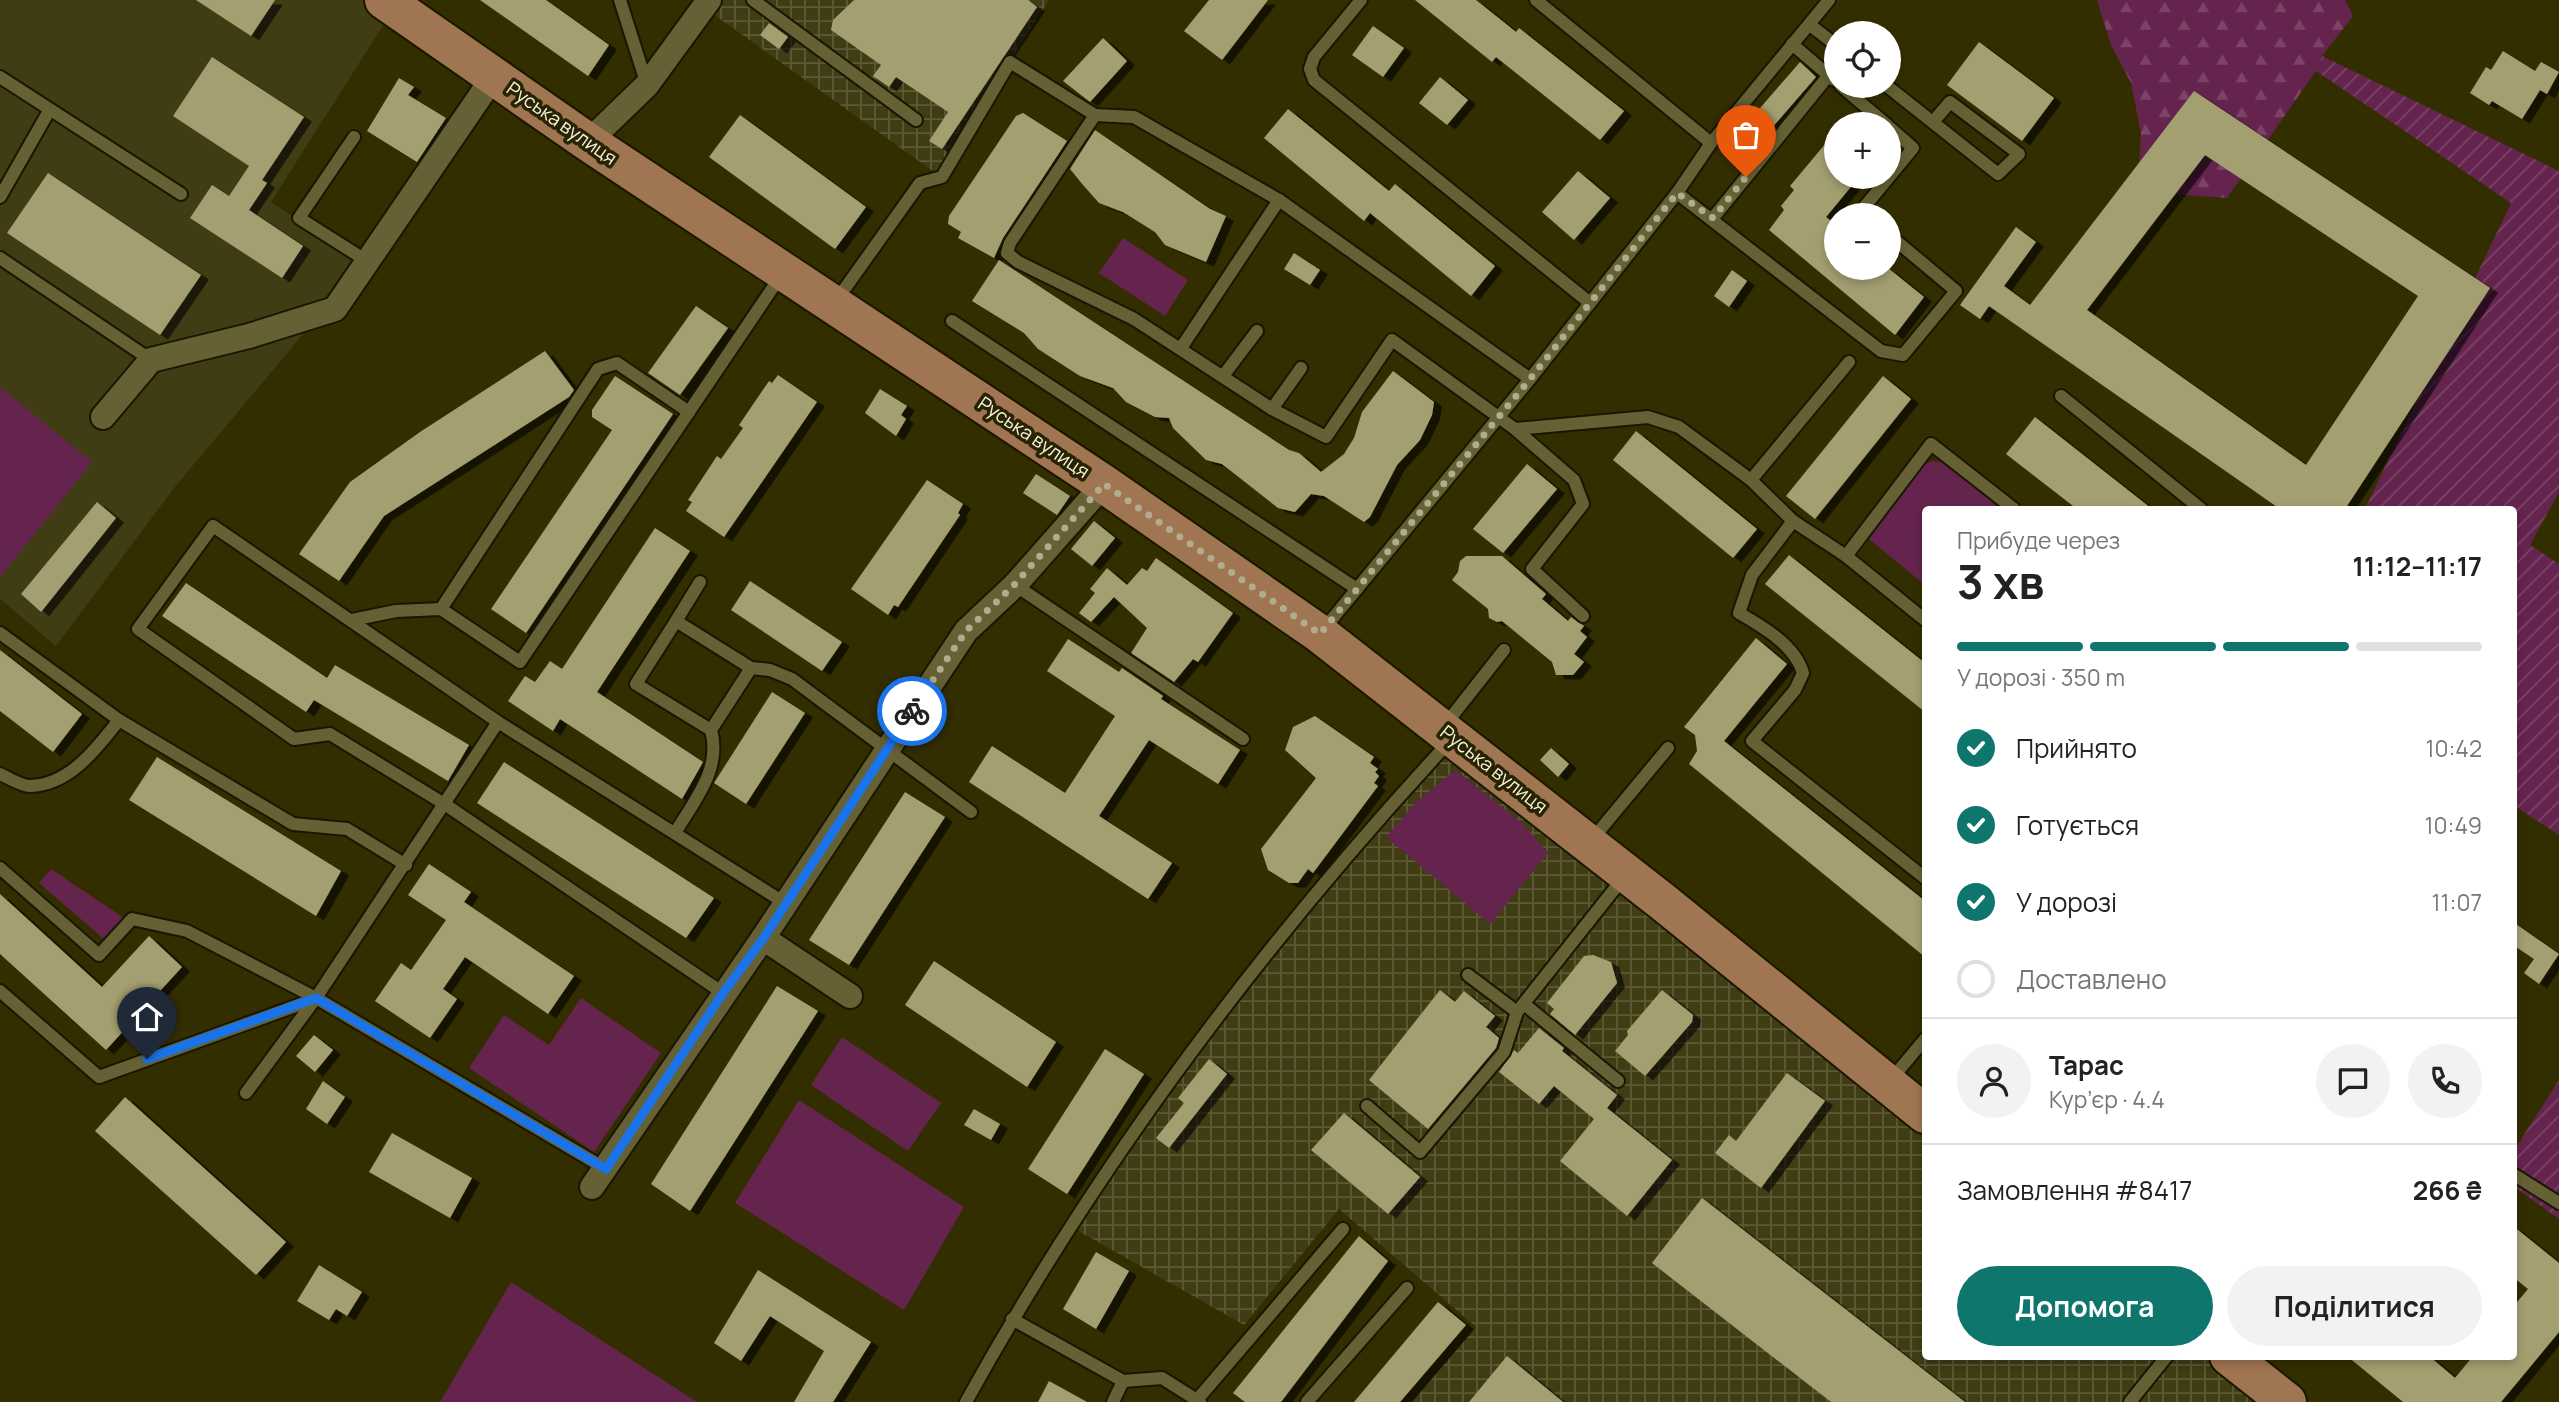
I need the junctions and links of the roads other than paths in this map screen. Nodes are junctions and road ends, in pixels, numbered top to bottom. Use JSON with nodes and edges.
{"nodes":[{"id":1,"x":384,"y":0,"type":"edge"},
{"id":2,"x":620,"y":0,"type":"edge"},
{"id":3,"x":709,"y":0,"type":"edge"},
{"id":4,"x":753,"y":0,"type":"edge"},
{"id":5,"x":1361,"y":0,"type":"edge"},
{"id":6,"x":1536,"y":0,"type":"edge"},
{"id":7,"x":1829,"y":0,"type":"edge"},
{"id":8,"x":1810,"y":25,"type":"junction"},
{"id":9,"x":1824,"y":36,"type":"edge"},
{"id":10,"x":1792,"y":44,"type":"junction"},
{"id":11,"x":1824,"y":71,"type":"edge"},
{"id":12,"x":494,"y":76,"type":"junction"},
{"id":13,"x":0,"y":77,"type":"edge"},
{"id":14,"x":647,"y":85,"type":"junction"},
{"id":15,"x":1824,"y":87,"type":"edge"},
{"id":16,"x":1901,"y":97,"type":"edge"},
{"id":17,"x":1855,"y":98,"type":"edge"},
{"id":18,"x":50,"y":111,"type":"junction"},
{"id":19,"x":1872,"y":112,"type":"edge"},
{"id":20,"x":1095,"y":116,"type":"junction"},
{"id":21,"x":916,"y":120,"type":"dead end"},
{"id":22,"x":1933,"y":122,"type":"junction"},
{"id":23,"x":354,"y":137,"type":"dead end"},
{"id":24,"x":1901,"y":137,"type":"edge"},
{"id":25,"x":588,"y":142,"type":"junction"},
{"id":26,"x":1711,"y":143,"type":"junction"},
{"id":27,"x":1901,"y":163,"type":"edge"},
{"id":28,"x":1879,"y":189,"type":"edge"},
{"id":29,"x":1677,"y":193,"type":"junction"},
{"id":30,"x":181,"y":194,"type":"dead end"},
{"id":31,"x":0,"y":197,"type":"edge"},
{"id":32,"x":1279,"y":201,"type":"junction"},
{"id":33,"x":1868,"y":203,"type":"edge"},
{"id":34,"x":1713,"y":218,"type":"junction"},
{"id":35,"x":1901,"y":245,"type":"edge"},
{"id":36,"x":0,"y":258,"type":"edge"},
{"id":37,"x":367,"y":261,"type":"junction"},
{"id":38,"x":784,"y":271,"type":"junction"},
{"id":39,"x":1590,"y":303,"type":"junction"},
{"id":40,"x":834,"y":304,"type":"junction"},
{"id":41,"x":952,"y":321,"type":"dead end"},
{"id":42,"x":1257,"y":331,"type":"dead end"},
{"id":43,"x":1181,"y":348,"type":"junction"},
{"id":44,"x":152,"y":360,"type":"junction"},
{"id":45,"x":1849,"y":362,"type":"dead end"},
{"id":46,"x":1301,"y":368,"type":"dead end"},
{"id":47,"x":1223,"y":376,"type":"junction"},
{"id":48,"x":1530,"y":379,"type":"junction"},
{"id":49,"x":2061,"y":396,"type":"dead end"},
{"id":50,"x":1272,"y":409,"type":"junction"},
{"id":51,"x":689,"y":412,"type":"junction"},
{"id":52,"x":103,"y":417,"type":"dead end"},
{"id":53,"x":1497,"y":417,"type":"junction"},
{"id":54,"x":1515,"y":429,"type":"junction"},
{"id":55,"x":1751,"y":480,"type":"junction"},
{"id":56,"x":1104,"y":484,"type":"junction"},
{"id":57,"x":2010,"y":506,"type":"edge"},
{"id":58,"x":2197,"y":506,"type":"edge"},
{"id":59,"x":1793,"y":521,"type":"junction"},
{"id":60,"x":1846,"y":556,"type":"junction"},
{"id":61,"x":700,"y":582,"type":"dead end"},
{"id":62,"x":1014,"y":585,"type":"junction"},
{"id":63,"x":1357,"y":589,"type":"junction"},
{"id":64,"x":440,"y":610,"type":"junction"},
{"id":65,"x":1583,"y":616,"type":"dead end"},
{"id":66,"x":1922,"y":618,"type":"edge"},
{"id":67,"x":352,"y":620,"type":"junction"},
{"id":68,"x":676,"y":621,"type":"junction"},
{"id":69,"x":0,"y":633,"type":"edge"},
{"id":70,"x":1320,"y":634,"type":"junction"},
{"id":71,"x":1504,"y":650,"type":"dead end"},
{"id":72,"x":751,"y":668,"type":"junction"},
{"id":73,"x":119,"y":720,"type":"junction"},
{"id":74,"x":498,"y":722,"type":"junction"},
{"id":75,"x":711,"y":730,"type":"junction"},
{"id":76,"x":1448,"y":732,"type":"junction"},
{"id":77,"x":1243,"y":739,"type":"dead end"},
{"id":78,"x":887,"y":747,"type":"junction"},
{"id":79,"x":1668,"y":748,"type":"dead end"},
{"id":80,"x":0,"y":774,"type":"edge"},
{"id":81,"x":446,"y":805,"type":"junction"},
{"id":82,"x":971,"y":812,"type":"dead end"},
{"id":83,"x":675,"y":834,"type":"junction"},
{"id":84,"x":1588,"y":844,"type":"junction"},
{"id":85,"x":406,"y":865,"type":"junction"},
{"id":86,"x":0,"y":868,"type":"edge"},
{"id":87,"x":1626,"y":873,"type":"junction"},
{"id":88,"x":1922,"y":876,"type":"edge"},
{"id":89,"x":785,"y":903,"type":"junction"},
{"id":90,"x":763,"y":939,"type":"junction"},
{"id":91,"x":1468,"y":975,"type":"dead end"},
{"id":92,"x":0,"y":991,"type":"edge"},
{"id":93,"x":723,"y":993,"type":"junction"},
{"id":94,"x":850,"y":996,"type":"dead end"},
{"id":95,"x":316,"y":998,"type":"junction"},
{"id":96,"x":1521,"y":1008,"type":"junction"},
{"id":97,"x":1922,"y":1043,"type":"edge"},
{"id":98,"x":1618,"y":1081,"type":"dead end"},
{"id":99,"x":1887,"y":1084,"type":"junction"},
{"id":100,"x":246,"y":1093,"type":"dead end"},
{"id":101,"x":1367,"y":1105,"type":"dead end"},
{"id":102,"x":1922,"y":1112,"type":"edge"},
{"id":103,"x":2517,"y":1177,"type":"edge"},
{"id":104,"x":599,"y":1178,"type":"joint"},
{"id":105,"x":2559,"y":1203,"type":"edge"},
{"id":106,"x":1343,"y":1229,"type":"dead end"},
{"id":107,"x":1406,"y":1288,"type":"dead end"},
{"id":108,"x":1012,"y":1319,"type":"junction"},
{"id":109,"x":2164,"y":1360,"type":"edge"},
{"id":110,"x":2234,"y":1360,"type":"edge"},
{"id":111,"x":1123,"y":1381,"type":"junction"},
{"id":112,"x":1198,"y":1401,"type":"edge"},
{"id":113,"x":966,"y":1402,"type":"edge"},
{"id":114,"x":1113,"y":1402,"type":"edge"},
{"id":115,"x":1307,"y":1402,"type":"edge"},
{"id":116,"x":2130,"y":1402,"type":"edge"},
{"id":117,"x":2287,"y":1402,"type":"edge"}],
"edges":[{"from":1,"to":12,"type":"main road","name":"Руська вулиця"},
{"from":2,"to":14,"type":"lane"},
{"from":3,"to":14,"type":"street"},
{"from":4,"to":21,"type":"lane"},
{"from":5,"to":39,"type":"lane"},
{"from":6,"to":26,"type":"lane"},
{"from":7,"to":8,"type":"lane"},
{"from":8,"to":9,"type":"lane"},
{"from":8,"to":10,"type":"lane"},
{"from":10,"to":11,"type":"lane"},
{"from":10,"to":26,"type":"lane"},
{"from":12,"to":25,"type":"main road","name":"Руська вулиця"},
{"from":12,"to":37,"type":"street"},
{"from":13,"to":18,"type":"lane"},
{"from":14,"to":25,"type":"street"},
{"from":15,"to":34,"type":"lane"},
{"from":16,"to":22,"type":"lane"},
{"from":17,"to":19,"type":"lane"},
{"from":18,"to":30,"type":"lane"},
{"from":18,"to":31,"type":"lane"},
{"from":20,"to":32,"type":"lane"},
{"from":20,"to":40,"type":"lane"},
{"from":20,"to":43,"type":"lane"},
{"from":22,"to":22,"type":"lane"},
{"from":23,"to":37,"type":"lane"},
{"from":24,"to":27,"type":"lane"},
{"from":25,"to":38,"type":"main road","name":"Руська вулиця"},
{"from":26,"to":29,"type":"lane"},
{"from":28,"to":33,"type":"lane"},
{"from":29,"to":34,"type":"lane"},
{"from":29,"to":39,"type":"lane"},
{"from":32,"to":43,"type":"lane"},
{"from":32,"to":48,"type":"lane"},
{"from":34,"to":35,"type":"lane"},
{"from":36,"to":44,"type":"lane"},
{"from":37,"to":44,"type":"street"},
{"from":38,"to":40,"type":"main road","name":"Руська вулиця"},
{"from":38,"to":51,"type":"lane"},
{"from":39,"to":48,"type":"lane"},
{"from":40,"to":56,"type":"main road","name":"Руська вулиця"},
{"from":41,"to":63,"type":"lane"},
{"from":42,"to":47,"type":"lane"},
{"from":43,"to":47,"type":"lane"},
{"from":44,"to":52,"type":"street"},
{"from":45,"to":55,"type":"lane"},
{"from":46,"to":50,"type":"lane"},
{"from":47,"to":50,"type":"lane"},
{"from":48,"to":53,"type":"lane"},
{"from":49,"to":58,"type":"lane"},
{"from":50,"to":53,"type":"lane"},
{"from":51,"to":64,"type":"lane"},
{"from":51,"to":64,"type":"lane"},
{"from":53,"to":54,"type":"lane"},
{"from":53,"to":63,"type":"lane"},
{"from":54,"to":55,"type":"lane"},
{"from":54,"to":65,"type":"lane"},
{"from":55,"to":59,"type":"lane"},
{"from":56,"to":62,"type":"street"},
{"from":56,"to":70,"type":"main road","name":"Руська вулиця"},
{"from":57,"to":60,"type":"lane"},
{"from":59,"to":60,"type":"lane"},
{"from":59,"to":88,"type":"lane"},
{"from":60,"to":66,"type":"lane"},
{"from":61,"to":68,"type":"lane"},
{"from":62,"to":77,"type":"lane"},
{"from":62,"to":78,"type":"street"},
{"from":63,"to":70,"type":"lane"},
{"from":64,"to":67,"type":"lane"},
{"from":67,"to":74,"type":"lane"},
{"from":67,"to":81,"type":"lane"},
{"from":68,"to":72,"type":"lane"},
{"from":68,"to":75,"type":"lane"},
{"from":69,"to":73,"type":"lane"},
{"from":70,"to":76,"type":"main road","name":"Руська вулиця"},
{"from":71,"to":76,"type":"lane"},
{"from":72,"to":75,"type":"lane"},
{"from":72,"to":78,"type":"lane"},
{"from":73,"to":80,"type":"lane"},
{"from":73,"to":85,"type":"lane"},
{"from":74,"to":81,"type":"lane"},
{"from":74,"to":83,"type":"lane"},
{"from":75,"to":83,"type":"lane"},
{"from":76,"to":84,"type":"main road","name":"Руська вулиця"},
{"from":76,"to":108,"type":"lane"},
{"from":78,"to":82,"type":"lane"},
{"from":78,"to":89,"type":"street"},
{"from":79,"to":84,"type":"lane"},
{"from":81,"to":85,"type":"lane"},
{"from":81,"to":93,"type":"lane"},
{"from":83,"to":89,"type":"lane"},
{"from":84,"to":87,"type":"main road","name":"Руська вулиця"},
{"from":85,"to":95,"type":"lane"},
{"from":86,"to":95,"type":"lane"},
{"from":87,"to":96,"type":"lane"},
{"from":87,"to":99,"type":"main road","name":"Руська вулиця"},
{"from":89,"to":90,"type":"street"},
{"from":90,"to":93,"type":"street"},
{"from":90,"to":94,"type":"street"},
{"from":91,"to":96,"type":"lane"},
{"from":92,"to":95,"type":"lane"},
{"from":93,"to":104,"type":"street"},
{"from":95,"to":100,"type":"lane"},
{"from":95,"to":104,"type":"lane"},
{"from":96,"to":98,"type":"lane"},
{"from":96,"to":101,"type":"lane"},
{"from":97,"to":99,"type":"lane"},
{"from":99,"to":102,"type":"main road","name":"Руська вулиця"},
{"from":103,"to":105,"type":"lane"},
{"from":106,"to":112,"type":"lane"},
{"from":107,"to":115,"type":"lane"},
{"from":108,"to":111,"type":"lane"},
{"from":108,"to":113,"type":"lane"},
{"from":109,"to":116,"type":"lane"},
{"from":110,"to":117,"type":"main road"},
{"from":111,"to":112,"type":"lane"},
{"from":111,"to":114,"type":"lane"}]}
